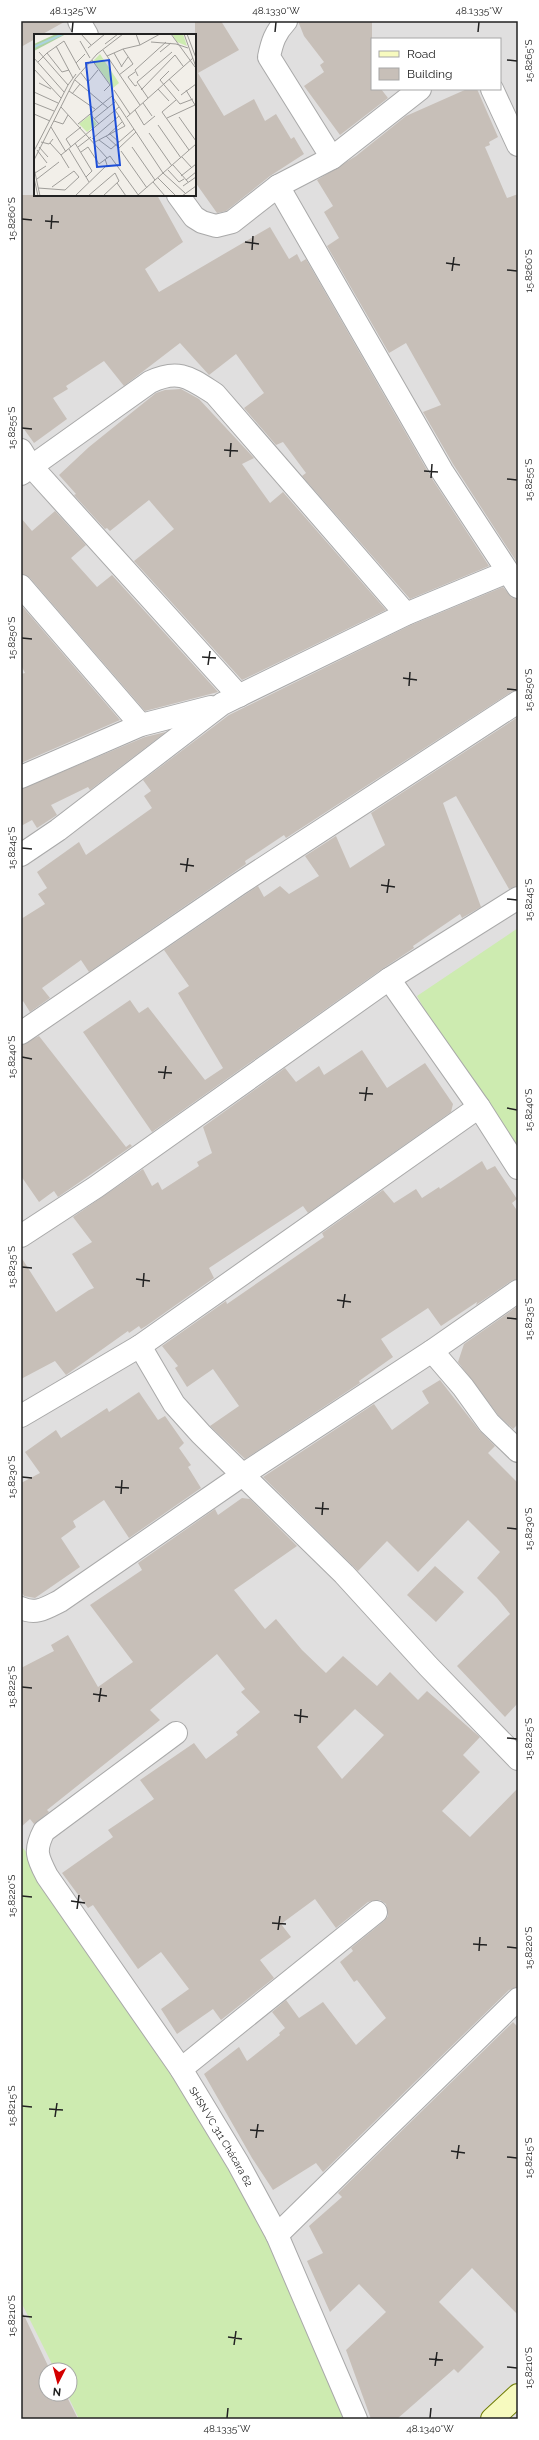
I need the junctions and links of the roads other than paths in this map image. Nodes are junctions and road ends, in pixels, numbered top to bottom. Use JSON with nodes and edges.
{"nodes":[{"id":1,"x":80,"y":21,"type":"edge"},
{"id":2,"x":286,"y":21,"type":"edge"},
{"id":3,"x":86,"y":34,"type":"edge"},
{"id":4,"x":419,"y":90,"type":"edge"},
{"id":5,"x":492,"y":90,"type":"edge"},
{"id":6,"x":518,"y":145,"type":"edge"},
{"id":7,"x":332,"y":158,"type":"junction"},
{"id":8,"x":278,"y":186,"type":"junction"},
{"id":9,"x":179,"y":196,"type":"edge"},
{"id":10,"x":24,"y":464,"type":"edge"},
{"id":11,"x":512,"y":579,"type":"edge"},
{"id":12,"x":21,"y":586,"type":"edge"},
{"id":13,"x":406,"y":614,"type":"junction"},
{"id":14,"x":231,"y":700,"type":"junction"},
{"id":15,"x":518,"y":702,"type":"edge"},
{"id":16,"x":141,"y":725,"type":"junction"},
{"id":17,"x":21,"y":777,"type":"edge"},
{"id":18,"x":21,"y":855,"type":"edge"},
{"id":19,"x":518,"y":898,"type":"edge"},
{"id":20,"x":389,"y":979,"type":"junction"},
{"id":21,"x":21,"y":1033,"type":"edge"},
{"id":22,"x":479,"y":1107,"type":"junction"},
{"id":23,"x":518,"y":1168,"type":"edge"},
{"id":24,"x":21,"y":1236,"type":"edge"},
{"id":25,"x":518,"y":1291,"type":"edge"},
{"id":26,"x":140,"y":1346,"type":"junction"},
{"id":27,"x":432,"y":1351,"type":"junction"},
{"id":28,"x":21,"y":1416,"type":"edge"},
{"id":29,"x":518,"y":1451,"type":"edge"},
{"id":30,"x":244,"y":1474,"type":"junction"},
{"id":31,"x":21,"y":1608,"type":"edge"},
{"id":32,"x":176,"y":1733,"type":"dead end"},
{"id":33,"x":518,"y":1759,"type":"edge"},
{"id":34,"x":376,"y":1912,"type":"dead end"},
{"id":35,"x":518,"y":1999,"type":"edge"},
{"id":36,"x":182,"y":2069,"type":"junction"},
{"id":37,"x":277,"y":2235,"type":"junction"},
{"id":38,"x":518,"y":2396,"type":"edge"},
{"id":39,"x":356,"y":2419,"type":"edge"},
{"id":40,"x":492,"y":2419,"type":"edge"}],
"edges":[{"from":1,"to":3,"type":"street"},
{"from":2,"to":7,"type":"street"},
{"from":4,"to":7,"type":"street"},
{"from":5,"to":6,"type":"street"},
{"from":7,"to":8,"type":"street"},
{"from":8,"to":9,"type":"street"},
{"from":8,"to":11,"type":"street"},
{"from":10,"to":13,"type":"street"},
{"from":10,"to":14,"type":"street"},
{"from":11,"to":13,"type":"street"},
{"from":12,"to":16,"type":"street"},
{"from":13,"to":14,"type":"street"},
{"from":14,"to":16,"type":"street"},
{"from":14,"to":18,"type":"street"},
{"from":15,"to":21,"type":"street"},
{"from":16,"to":17,"type":"street"},
{"from":19,"to":20,"type":"street"},
{"from":20,"to":22,"type":"street"},
{"from":20,"to":24,"type":"street"},
{"from":22,"to":23,"type":"street"},
{"from":22,"to":26,"type":"street"},
{"from":25,"to":27,"type":"street"},
{"from":26,"to":28,"type":"street"},
{"from":26,"to":30,"type":"street"},
{"from":27,"to":29,"type":"street"},
{"from":27,"to":30,"type":"street"},
{"from":30,"to":31,"type":"street"},
{"from":30,"to":33,"type":"street"},
{"from":32,"to":36,"type":"street","name":"SHSN VC 311 Chácara 62"},
{"from":34,"to":36,"type":"street"},
{"from":35,"to":37,"type":"street"},
{"from":36,"to":37,"type":"street","name":"SHSN VC 311 Chácara 62"},
{"from":37,"to":39,"type":"street","name":"SHSN VC 311 Chácara 62"},
{"from":38,"to":40,"type":"main road"}]}
